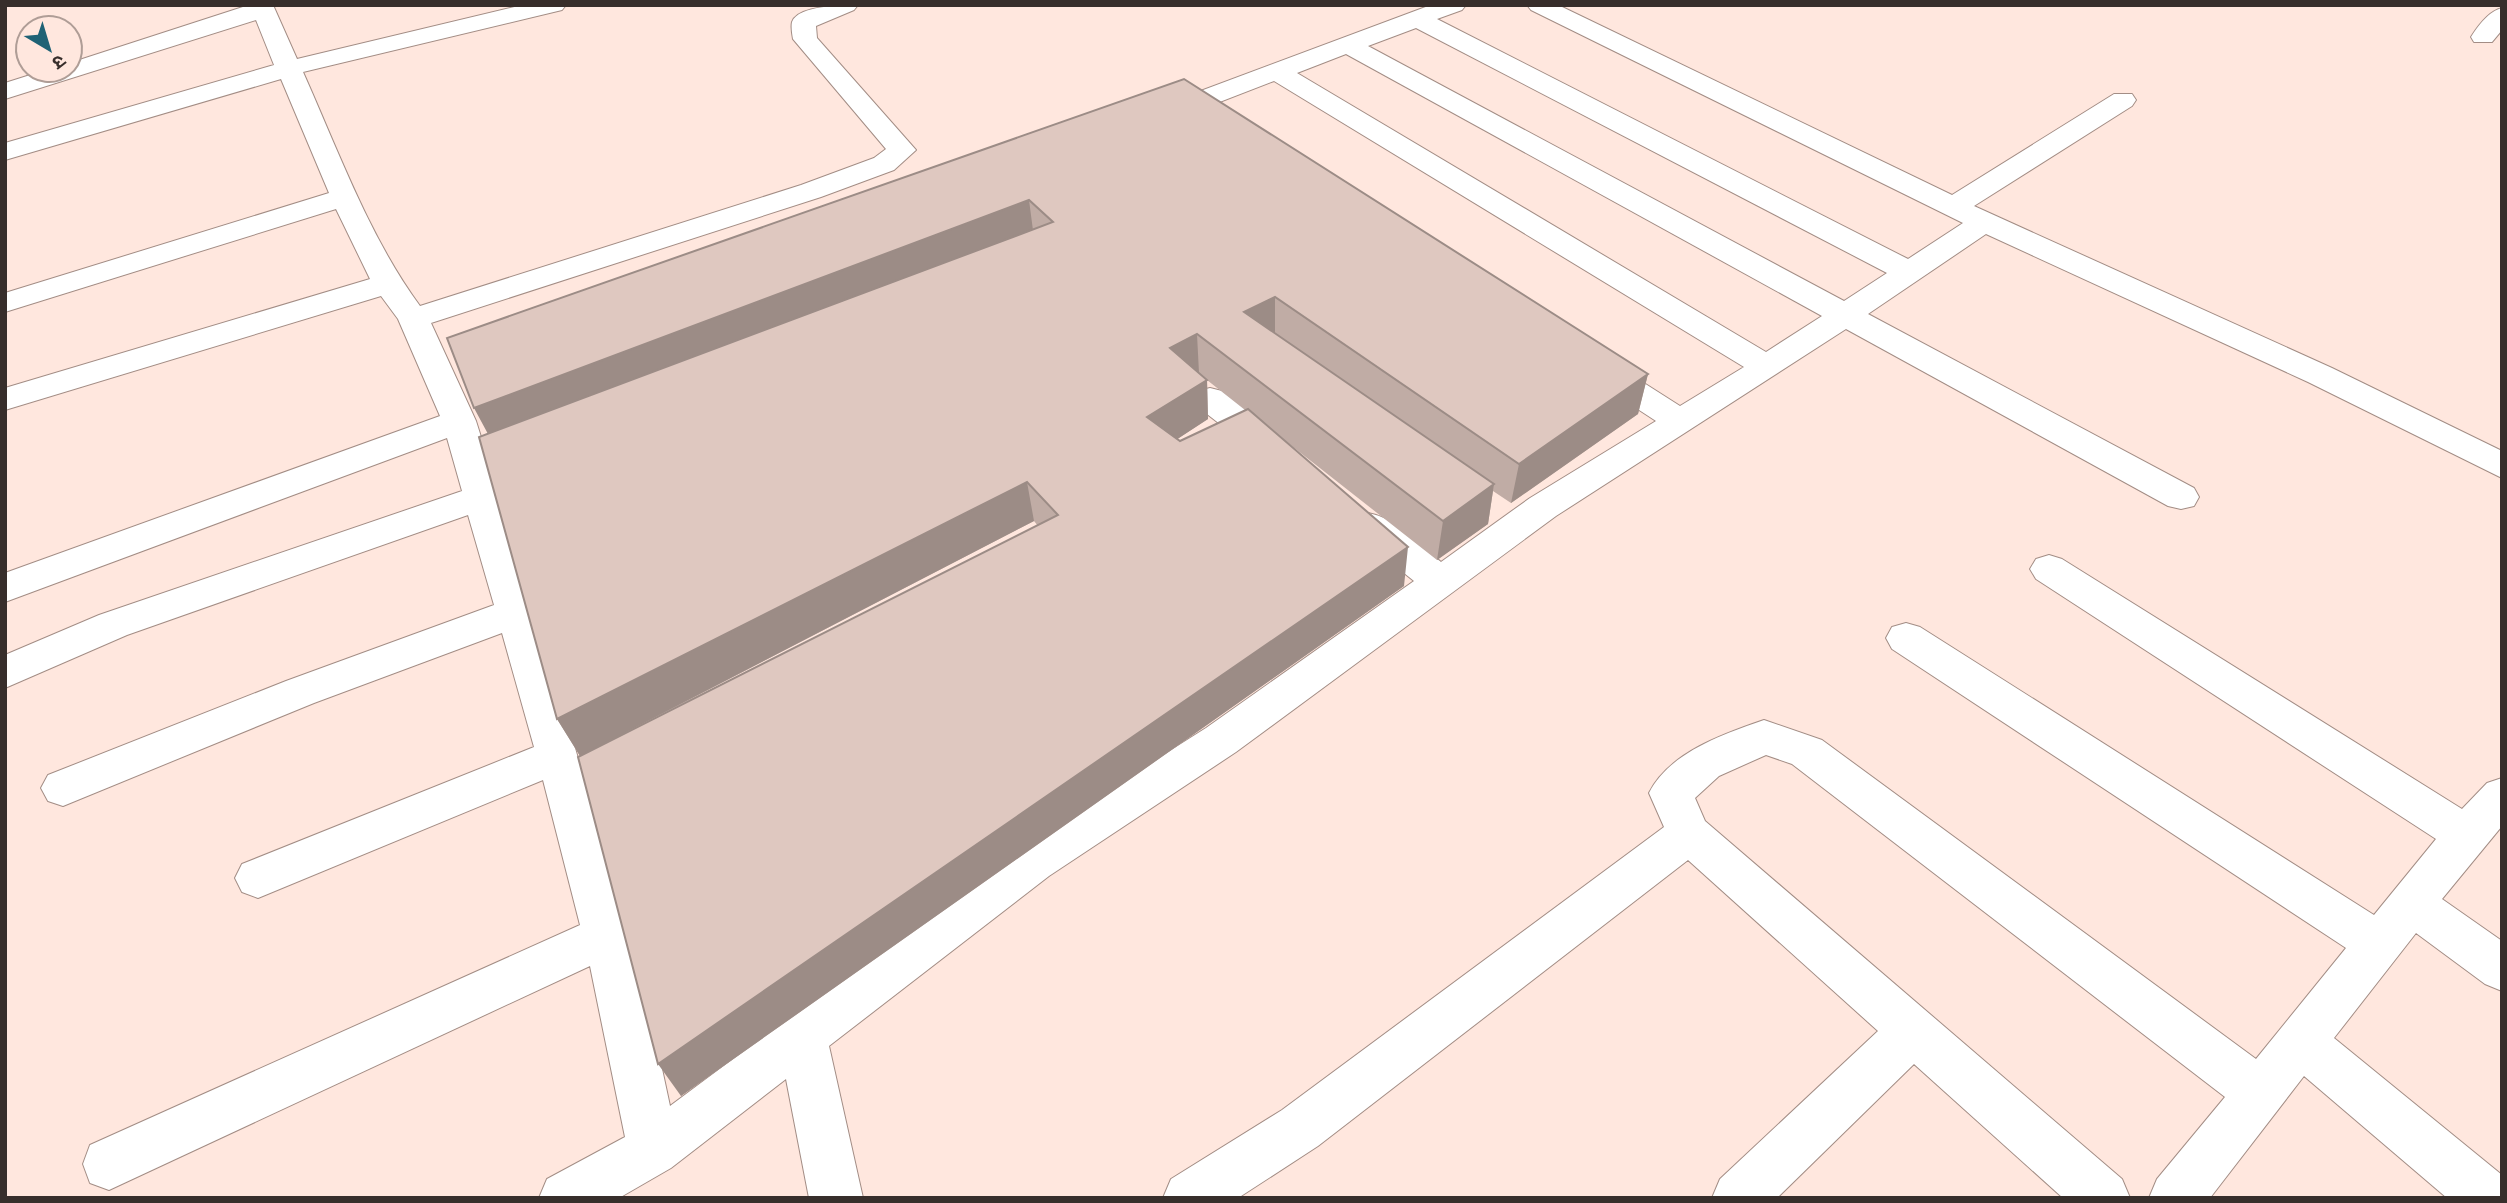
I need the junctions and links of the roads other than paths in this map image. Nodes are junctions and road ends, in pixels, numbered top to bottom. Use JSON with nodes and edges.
{"nodes":[{"id":1,"x":554,"y":5,"type":"edge"},
{"id":2,"x":846,"y":5,"type":"edge"},
{"id":3,"x":1454,"y":5,"type":"edge"},
{"id":4,"x":1539,"y":5,"type":"edge"},
{"id":5,"x":262,"y":8,"type":"edge"},
{"id":6,"x":2502,"y":15,"type":"edge"},
{"id":7,"x":1418,"y":19,"type":"junction"},
{"id":8,"x":2483,"y":37,"type":"dead end"},
{"id":9,"x":1348,"y":45,"type":"junction"},
{"id":10,"x":290,"y":68,"type":"junction"},
{"id":11,"x":1277,"y":72,"type":"junction"},
{"id":12,"x":5,"y":91,"type":"edge"},
{"id":13,"x":2123,"y":100,"type":"dead end"},
{"id":14,"x":1140,"y":123,"type":"edge"},
{"id":15,"x":5,"y":152,"type":"edge"},
{"id":16,"x":345,"y":197,"type":"junction"},
{"id":17,"x":1969,"y":214,"type":"junction"},
{"id":18,"x":1909,"y":272,"type":"junction"},
{"id":19,"x":388,"y":284,"type":"junction"},
{"id":20,"x":5,"y":303,"type":"edge"},
{"id":21,"x":1845,"y":315,"type":"junction"},
{"id":22,"x":413,"y":318,"type":"junction"},
{"id":23,"x":1575,"y":353,"type":"edge"},
{"id":24,"x":1767,"y":367,"type":"junction"},
{"id":25,"x":5,"y":399,"type":"edge"},
{"id":26,"x":1210,"y":399,"type":"dead end"},
{"id":27,"x":459,"y":421,"type":"junction"},
{"id":28,"x":1679,"y":421,"type":"junction"},
{"id":29,"x":1294,"y":466,"type":"edge"},
{"id":30,"x":2502,"y":466,"type":"edge"},
{"id":31,"x":485,"y":478,"type":"junction"},
{"id":32,"x":2181,"y":497,"type":"dead end"},
{"id":33,"x":1336,"y":499,"type":"edge"},
{"id":34,"x":1485,"y":503,"type":"edge"},
{"id":35,"x":1517,"y":527,"type":"junction"},
{"id":36,"x":2049,"y":569,"type":"dead end"},
{"id":37,"x":1441,"y":583,"type":"junction"},
{"id":38,"x":5,"y":588,"type":"edge"},
{"id":39,"x":517,"y":612,"type":"junction"},
{"id":40,"x":1906,"y":638,"type":"dead end"},
{"id":41,"x":5,"y":672,"type":"edge"},
{"id":42,"x":603,"y":770,"type":"edge"},
{"id":43,"x":561,"y":772,"type":"junction"},
{"id":44,"x":63,"y":788,"type":"dead end"},
{"id":45,"x":2502,"y":796,"type":"edge"},
{"id":46,"x":1689,"y":834,"type":"junction"},
{"id":47,"x":2466,"y":835,"type":"junction"},
{"id":48,"x":258,"y":878,"type":"dead end"},
{"id":49,"x":2412,"y":904,"type":"junction"},
{"id":50,"x":604,"y":937,"type":"junction"},
{"id":51,"x":2379,"y":944,"type":"junction"},
{"id":52,"x":2502,"y":968,"type":"edge"},
{"id":53,"x":1913,"y":1031,"type":"junction"},
{"id":54,"x":802,"y":1035,"type":"junction"},
{"id":55,"x":2301,"y":1042,"type":"junction"},
{"id":56,"x":2261,"y":1093,"type":"junction"},
{"id":57,"x":653,"y":1150,"type":"junction"},
{"id":58,"x":109,"y":1164,"type":"dead end"},
{"id":59,"x":2183,"y":1196,"type":"edge"},
{"id":60,"x":566,"y":1198,"type":"edge"},
{"id":61,"x":836,"y":1198,"type":"edge"},
{"id":62,"x":1190,"y":1198,"type":"edge"},
{"id":63,"x":1739,"y":1198,"type":"edge"},
{"id":64,"x":2103,"y":1198,"type":"edge"},
{"id":65,"x":2488,"y":1198,"type":"edge"}],
"edges":[{"from":1,"to":10,"type":"street"},
{"from":2,"to":22,"type":"street"},
{"from":3,"to":7,"type":"street"},
{"from":4,"to":17,"type":"street"},
{"from":5,"to":10,"type":"street"},
{"from":5,"to":12,"type":"street"},
{"from":6,"to":8,"type":"street"},
{"from":7,"to":9,"type":"street"},
{"from":7,"to":18,"type":"street"},
{"from":9,"to":11,"type":"street"},
{"from":9,"to":21,"type":"street"},
{"from":10,"to":15,"type":"street"},
{"from":10,"to":16,"type":"street"},
{"from":11,"to":14,"type":"street"},
{"from":11,"to":24,"type":"street"},
{"from":13,"to":17,"type":"street"},
{"from":16,"to":19,"type":"street"},
{"from":16,"to":20,"type":"street"},
{"from":17,"to":18,"type":"street"},
{"from":17,"to":30,"type":"street"},
{"from":18,"to":21,"type":"street"},
{"from":19,"to":22,"type":"street"},
{"from":19,"to":25,"type":"street"},
{"from":21,"to":24,"type":"street"},
{"from":21,"to":32,"type":"street"},
{"from":22,"to":27,"type":"street"},
{"from":23,"to":28,"type":"street"},
{"from":24,"to":28,"type":"street"},
{"from":26,"to":29,"type":"street"},
{"from":27,"to":31,"type":"street"},
{"from":27,"to":38,"type":"street"},
{"from":28,"to":35,"type":"street"},
{"from":31,"to":39,"type":"street"},
{"from":31,"to":41,"type":"street"},
{"from":33,"to":37,"type":"street"},
{"from":34,"to":35,"type":"street"},
{"from":35,"to":37,"type":"street"},
{"from":36,"to":47,"type":"street"},
{"from":37,"to":54,"type":"street"},
{"from":39,"to":43,"type":"street"},
{"from":39,"to":44,"type":"street"},
{"from":40,"to":51,"type":"street"},
{"from":42,"to":43,"type":"street"},
{"from":43,"to":48,"type":"street"},
{"from":43,"to":50,"type":"street"},
{"from":45,"to":47,"type":"street"},
{"from":46,"to":53,"type":"street"},
{"from":46,"to":56,"type":"street"},
{"from":46,"to":62,"type":"street"},
{"from":47,"to":49,"type":"street"},
{"from":49,"to":51,"type":"street"},
{"from":49,"to":52,"type":"street"},
{"from":50,"to":57,"type":"street"},
{"from":50,"to":58,"type":"street"},
{"from":51,"to":55,"type":"street"},
{"from":53,"to":63,"type":"street"},
{"from":53,"to":64,"type":"street"},
{"from":54,"to":57,"type":"street"},
{"from":54,"to":61,"type":"street"},
{"from":55,"to":56,"type":"street"},
{"from":55,"to":65,"type":"street"},
{"from":56,"to":59,"type":"street"},
{"from":57,"to":60,"type":"street"}]}
